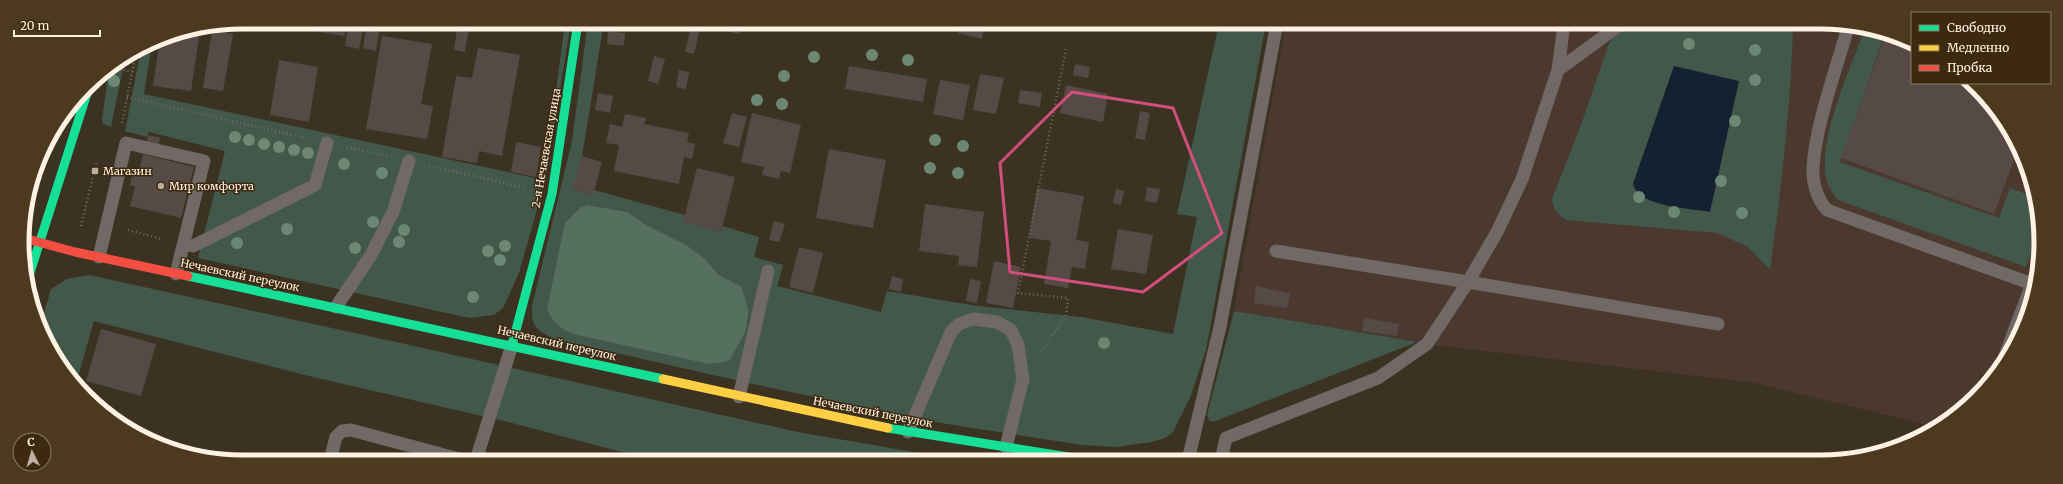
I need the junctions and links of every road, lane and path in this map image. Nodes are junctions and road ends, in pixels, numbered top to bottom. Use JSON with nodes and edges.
{"nodes":[{"id":1,"x":577,"y":29,"type":"edge"},
{"id":2,"x":1277,"y":29,"type":"edge"},
{"id":3,"x":1563,"y":29,"type":"edge"},
{"id":4,"x":1614,"y":29,"type":"edge"},
{"id":5,"x":1847,"y":31,"type":"edge"},
{"id":6,"x":1066,"y":49,"type":"dead end"},
{"id":7,"x":135,"y":58,"type":"edge"},
{"id":8,"x":119,"y":69,"type":"edge"},
{"id":9,"x":1558,"y":70,"type":"junction"},
{"id":10,"x":132,"y":72,"type":"junction"},
{"id":11,"x":85,"y":98,"type":"edge"},
{"id":12,"x":122,"y":125,"type":"dead end"},
{"id":13,"x":328,"y":143,"type":"dead end"},
{"id":14,"x":99,"y":155,"type":"dead end"},
{"id":15,"x":409,"y":161,"type":"dead end"},
{"id":16,"x":83,"y":219,"type":"junction"},
{"id":17,"x":106,"y":225,"type":"junction"},
{"id":18,"x":29,"y":239,"type":"edge"},
{"id":19,"x":38,"y":242,"type":"junction"},
{"id":20,"x":184,"y":244,"type":"junction"},
{"id":21,"x":1276,"y":251,"type":"dead end"},
{"id":22,"x":75,"y":252,"type":"junction"},
{"id":23,"x":99,"y":257,"type":"junction"},
{"id":24,"x":31,"y":269,"type":"edge"},
{"id":25,"x":768,"y":271,"type":"dead end"},
{"id":26,"x":176,"y":274,"type":"junction"},
{"id":27,"x":1468,"y":282,"type":"junction"},
{"id":28,"x":2030,"y":284,"type":"edge"},
{"id":29,"x":336,"y":307,"type":"junction"},
{"id":30,"x":2022,"y":314,"type":"edge"},
{"id":31,"x":1718,"y":324,"type":"dead end"},
{"id":32,"x":2016,"y":328,"type":"edge"},
{"id":33,"x":512,"y":345,"type":"junction"},
{"id":34,"x":1023,"y":379,"type":"junction"},
{"id":35,"x":739,"y":397,"type":"junction"},
{"id":36,"x":908,"y":432,"type":"junction"},
{"id":37,"x":1006,"y":447,"type":"junction"},
{"id":38,"x":331,"y":455,"type":"edge"},
{"id":39,"x":444,"y":455,"type":"edge"},
{"id":40,"x":478,"y":455,"type":"edge"},
{"id":41,"x":1056,"y":455,"type":"edge"},
{"id":42,"x":1189,"y":455,"type":"edge"},
{"id":43,"x":1222,"y":455,"type":"edge"}],
"edges":[{"from":1,"to":33,"type":"street","name":"2-я Нечаевская улица"},
{"from":2,"to":42,"type":"lane"},
{"from":3,"to":9,"type":"lane"},
{"from":4,"to":9,"type":"lane"},
{"from":5,"to":28,"type":"lane"},
{"from":6,"to":34,"type":"path"},
{"from":7,"to":10,"type":"path"},
{"from":8,"to":10,"type":"path"},
{"from":9,"to":27,"type":"lane"},
{"from":10,"to":12,"type":"path"},
{"from":11,"to":19,"type":"street"},
{"from":13,"to":20,"type":"lane"},
{"from":14,"to":16,"type":"path"},
{"from":15,"to":29,"type":"lane"},
{"from":16,"to":17,"type":"path"},
{"from":16,"to":22,"type":"path"},
{"from":17,"to":20,"type":"path"},
{"from":17,"to":20,"type":"lane"},
{"from":17,"to":23,"type":"lane"},
{"from":18,"to":19,"type":"street","name":"Нечаевский переулок"},
{"from":19,"to":22,"type":"street","name":"Нечаевский переулок"},
{"from":19,"to":24,"type":"street"},
{"from":20,"to":26,"type":"lane"},
{"from":21,"to":27,"type":"lane"},
{"from":22,"to":23,"type":"street","name":"Нечаевский переулок"},
{"from":23,"to":26,"type":"street","name":"Нечаевский переулок"},
{"from":25,"to":35,"type":"lane"},
{"from":26,"to":29,"type":"street","name":"Нечаевский переулок"},
{"from":27,"to":31,"type":"lane"},
{"from":27,"to":43,"type":"lane"},
{"from":29,"to":33,"type":"street","name":"Нечаевский переулок"},
{"from":30,"to":32,"type":"lane"},
{"from":33,"to":35,"type":"street","name":"Нечаевский переулок"},
{"from":33,"to":40,"type":"lane"},
{"from":34,"to":36,"type":"lane"},
{"from":34,"to":37,"type":"lane"},
{"from":35,"to":36,"type":"street","name":"Нечаевский переулок"},
{"from":36,"to":37,"type":"street","name":"Нечаевский переулок"},
{"from":37,"to":41,"type":"street","name":"Нечаевский переулок"},
{"from":38,"to":39,"type":"lane"}]}
